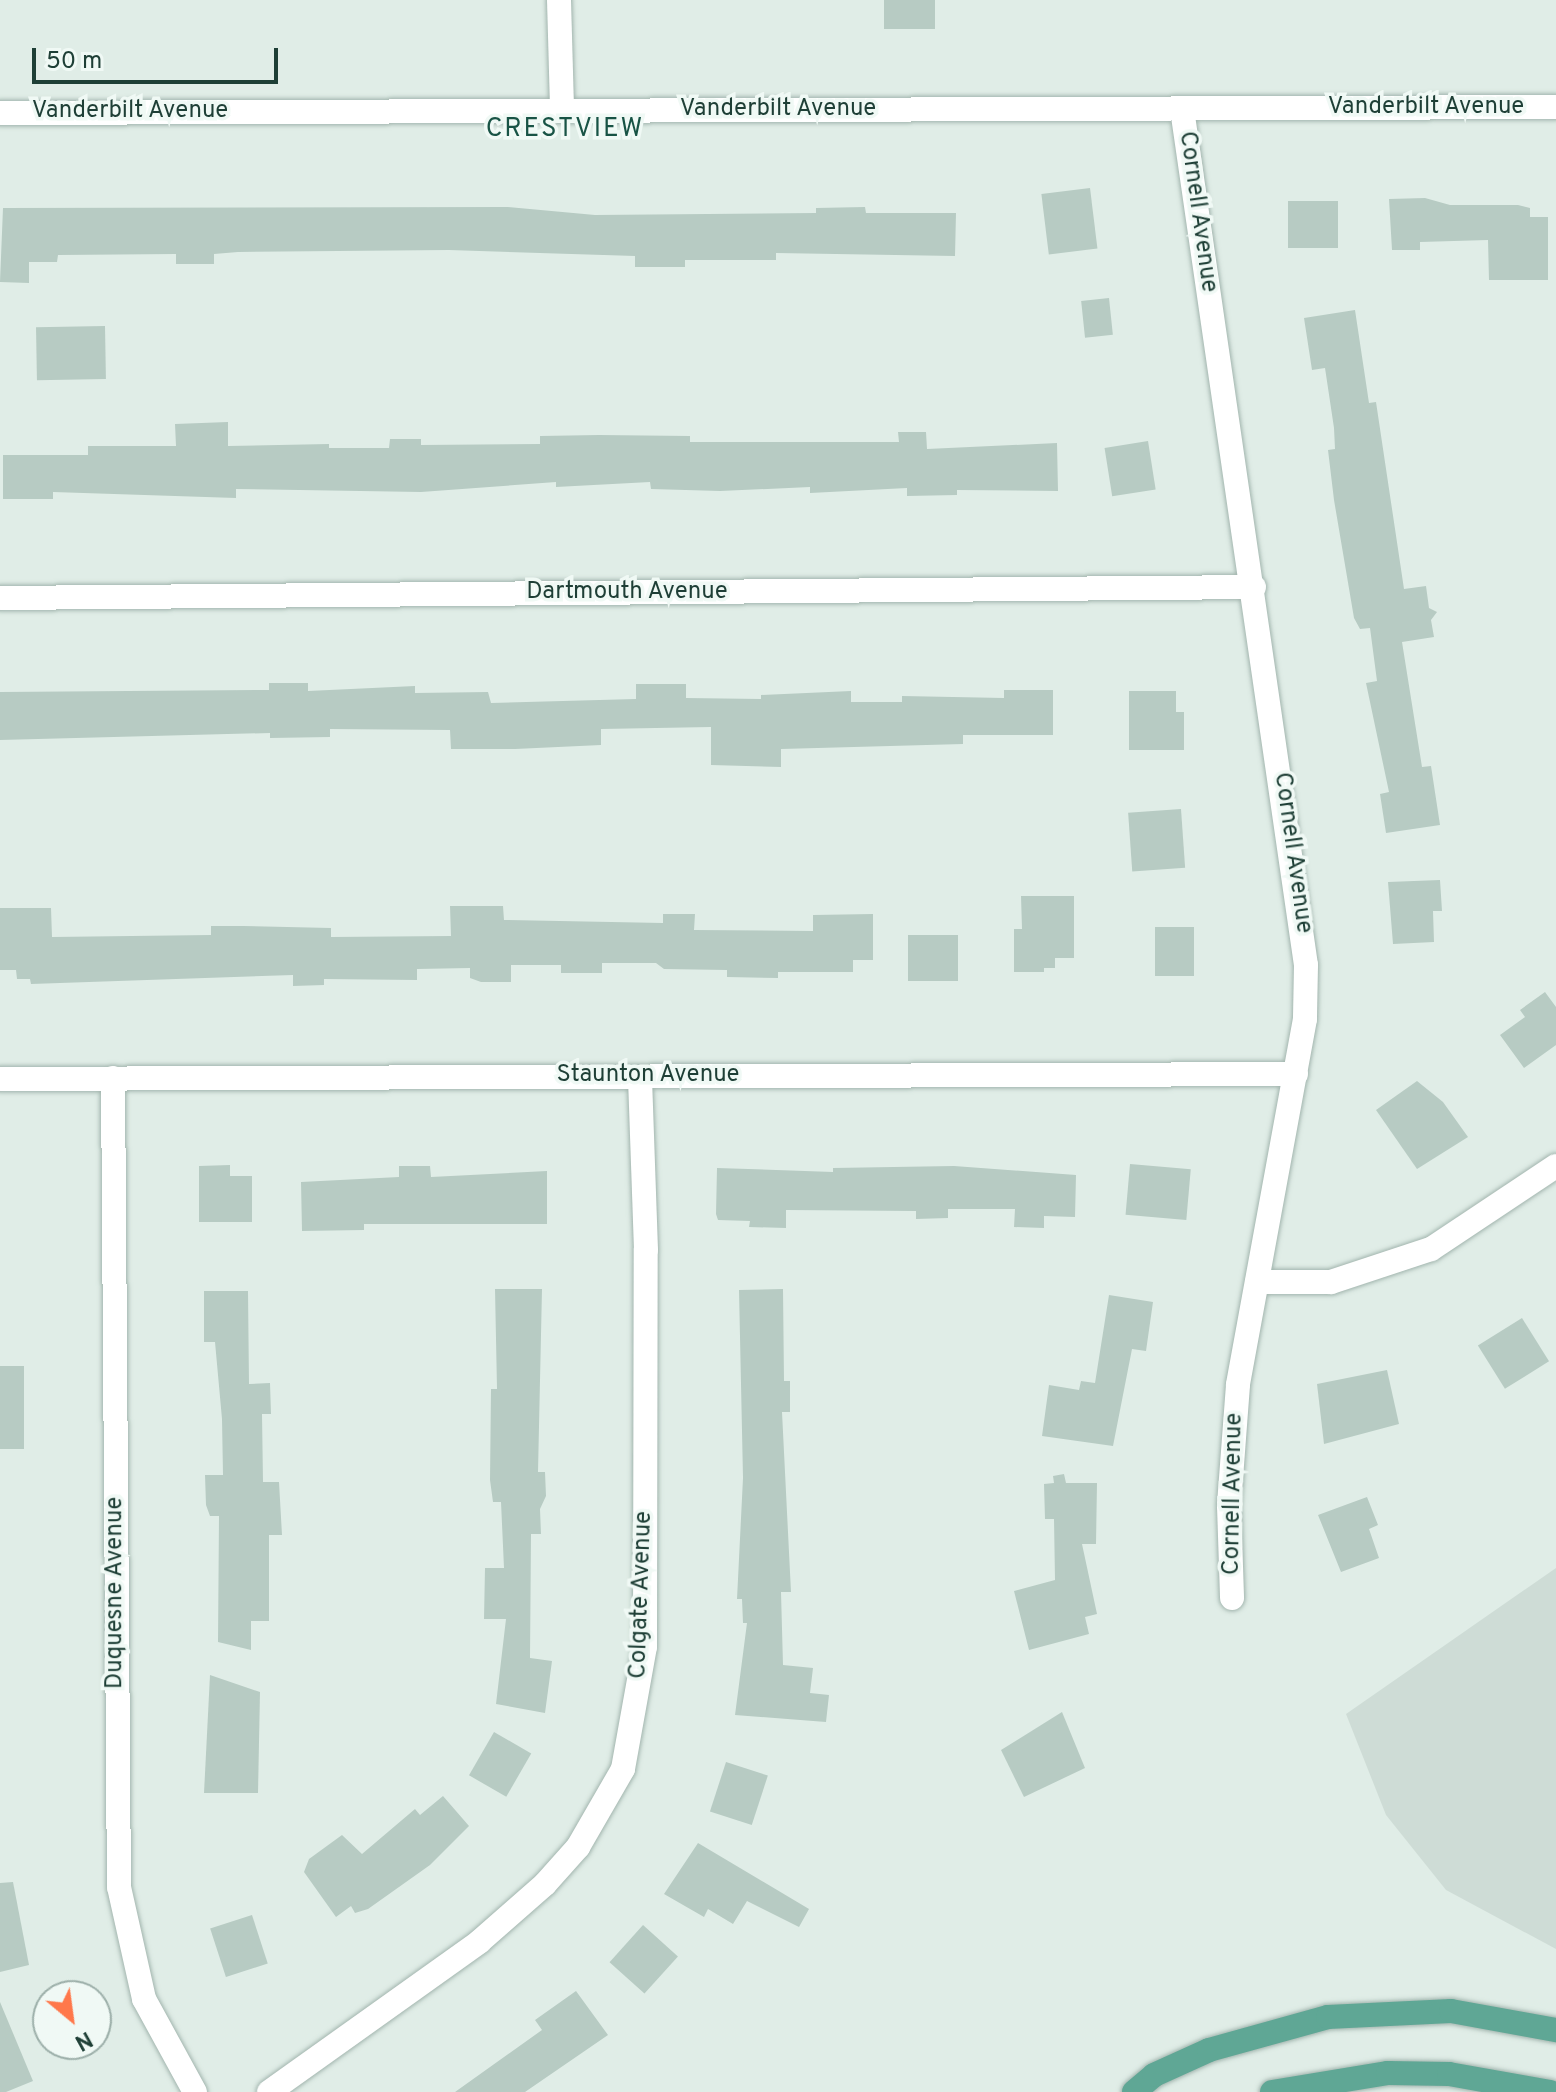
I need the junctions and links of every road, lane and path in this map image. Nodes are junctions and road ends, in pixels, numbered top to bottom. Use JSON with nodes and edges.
{"nodes":[{"id":1,"x":559,"y":0,"type":"edge"},
{"id":2,"x":1556,"y":107,"type":"edge"},
{"id":3,"x":1182,"y":109,"type":"junction"},
{"id":4,"x":562,"y":110,"type":"junction"},
{"id":5,"x":0,"y":113,"type":"edge"},
{"id":6,"x":1254,"y":587,"type":"junction"},
{"id":7,"x":0,"y":598,"type":"edge"},
{"id":8,"x":1296,"y":1074,"type":"junction"},
{"id":9,"x":640,"y":1077,"type":"junction"},
{"id":10,"x":113,"y":1078,"type":"junction"},
{"id":11,"x":0,"y":1079,"type":"edge"},
{"id":12,"x":1556,"y":1166,"type":"edge"},
{"id":13,"x":1257,"y":1282,"type":"junction"},
{"id":14,"x":1232,"y":1598,"type":"dead end"},
{"id":15,"x":1556,"y":2030,"type":"edge"},
{"id":16,"x":195,"y":2092,"type":"edge"},
{"id":17,"x":269,"y":2092,"type":"edge"},
{"id":18,"x":1134,"y":2092,"type":"edge"},
{"id":19,"x":1272,"y":2092,"type":"edge"},
{"id":20,"x":1550,"y":2092,"type":"edge"}],
"edges":[{"from":1,"to":4,"type":"street"},
{"from":2,"to":3,"type":"street","name":"Vanderbilt Avenue"},
{"from":3,"to":4,"type":"street","name":"Vanderbilt Avenue"},
{"from":3,"to":6,"type":"street","name":"Cornell Avenue"},
{"from":4,"to":5,"type":"street","name":"Vanderbilt Avenue"},
{"from":6,"to":7,"type":"street","name":"Dartmouth Avenue"},
{"from":6,"to":8,"type":"street","name":"Cornell Avenue"},
{"from":8,"to":9,"type":"street","name":"Staunton Avenue"},
{"from":8,"to":13,"type":"street","name":"Cornell Avenue"},
{"from":9,"to":10,"type":"street","name":"Staunton Avenue"},
{"from":9,"to":17,"type":"street","name":"Colgate Avenue"},
{"from":10,"to":11,"type":"street","name":"Staunton Avenue"},
{"from":10,"to":16,"type":"street","name":"Duquesne Avenue"},
{"from":12,"to":13,"type":"street"},
{"from":13,"to":14,"type":"street","name":"Cornell Avenue"},
{"from":15,"to":18,"type":"main road"},
{"from":19,"to":20,"type":"main road"}]}
